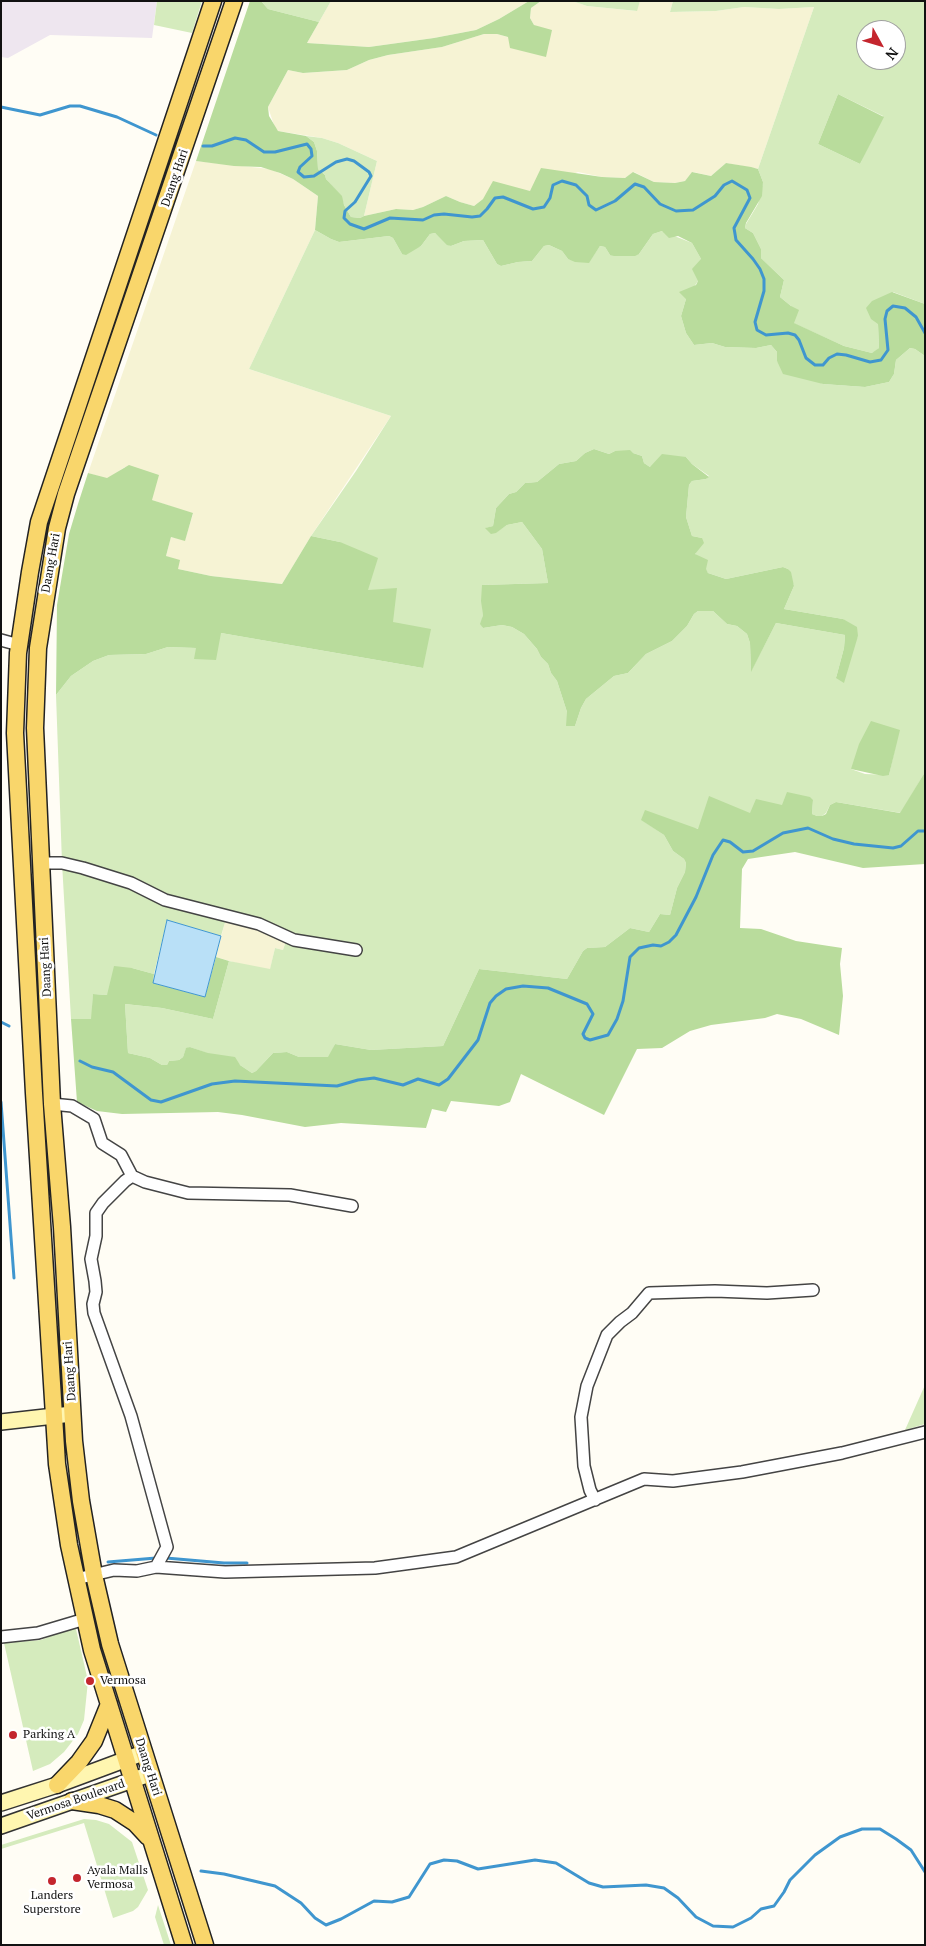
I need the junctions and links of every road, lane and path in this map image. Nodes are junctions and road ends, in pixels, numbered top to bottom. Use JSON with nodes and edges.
{"nodes":[{"id":1,"x":214,"y":1,"type":"edge"},
{"id":2,"x":234,"y":1,"type":"edge"},
{"id":3,"x":1,"y":640,"type":"edge"},
{"id":4,"x":19,"y":645,"type":"junction"},
{"id":5,"x":41,"y":863,"type":"junction"},
{"id":6,"x":356,"y":950,"type":"dead end"},
{"id":7,"x":52,"y":1104,"type":"junction"},
{"id":8,"x":132,"y":1176,"type":"junction"},
{"id":9,"x":352,"y":1206,"type":"dead end"},
{"id":10,"x":813,"y":1290,"type":"dead end"},
{"id":11,"x":72,"y":1414,"type":"junction"},
{"id":12,"x":54,"y":1416,"type":"junction"},
{"id":13,"x":1,"y":1422,"type":"edge"},
{"id":14,"x":925,"y":1432,"type":"edge"},
{"id":15,"x":595,"y":1500,"type":"junction"},
{"id":16,"x":156,"y":1567,"type":"junction"},
{"id":17,"x":94,"y":1574,"type":"junction"},
{"id":18,"x":76,"y":1579,"type":"junction"},
{"id":19,"x":85,"y":1620,"type":"junction"},
{"id":20,"x":1,"y":1637,"type":"edge"},
{"id":21,"x":109,"y":1704,"type":"junction"},
{"id":22,"x":143,"y":1753,"type":"junction"},
{"id":23,"x":126,"y":1759,"type":"junction"},
{"id":24,"x":150,"y":1774,"type":"junction"},
{"id":25,"x":132,"y":1780,"type":"junction"},
{"id":26,"x":57,"y":1785,"type":"junction"},
{"id":27,"x":72,"y":1802,"type":"junction"},
{"id":28,"x":1,"y":1803,"type":"edge"},
{"id":29,"x":1,"y":1826,"type":"edge"},
{"id":30,"x":150,"y":1839,"type":"junction"},
{"id":31,"x":184,"y":1945,"type":"edge"},
{"id":32,"x":205,"y":1945,"type":"edge"}],
"edges":[{"from":1,"to":4,"type":"main road","name":"Daang Hari"},
{"from":2,"to":5,"type":"main road","name":"Daang Hari"},
{"from":3,"to":4,"type":"street"},
{"from":4,"to":12,"type":"main road","name":"Daang Hari"},
{"from":5,"to":6,"type":"street"},
{"from":5,"to":7,"type":"main road","name":"Daang Hari"},
{"from":7,"to":8,"type":"street"},
{"from":7,"to":11,"type":"main road","name":"Daang Hari"},
{"from":8,"to":9,"type":"street"},
{"from":8,"to":16,"type":"street"},
{"from":10,"to":15,"type":"street"},
{"from":11,"to":12,"type":"main road"},
{"from":11,"to":17,"type":"main road","name":"Daang Hari"},
{"from":12,"to":13,"type":"main road"},
{"from":12,"to":18,"type":"main road","name":"Daang Hari"},
{"from":14,"to":15,"type":"street"},
{"from":15,"to":16,"type":"street"},
{"from":16,"to":17,"type":"street"},
{"from":17,"to":18,"type":"street"},
{"from":17,"to":22,"type":"main road","name":"Daang Hari"},
{"from":18,"to":19,"type":"main road","name":"Daang Hari"},
{"from":19,"to":20,"type":"street"},
{"from":19,"to":21,"type":"main road","name":"Daang Hari"},
{"from":21,"to":23,"type":"main road","name":"Daang Hari"},
{"from":21,"to":26,"type":"main road"},
{"from":22,"to":23,"type":"main road","name":"Vermosa Boulevard"},
{"from":22,"to":24,"type":"main road","name":"Daang Hari"},
{"from":23,"to":25,"type":"main road","name":"Daang Hari"},
{"from":23,"to":26,"type":"main road","name":"Vermosa Boulevard"},
{"from":24,"to":25,"type":"main road","name":"Vermosa Boulevard"},
{"from":24,"to":32,"type":"main road","name":"Daang Hari"},
{"from":25,"to":27,"type":"main road","name":"Vermosa Boulevard"},
{"from":25,"to":30,"type":"main road","name":"Daang Hari"},
{"from":26,"to":28,"type":"main road","name":"Vermosa Boulevard"},
{"from":27,"to":29,"type":"main road","name":"Vermosa Boulevard"},
{"from":27,"to":30,"type":"main road"},
{"from":30,"to":31,"type":"main road","name":"Daang Hari"}]}
